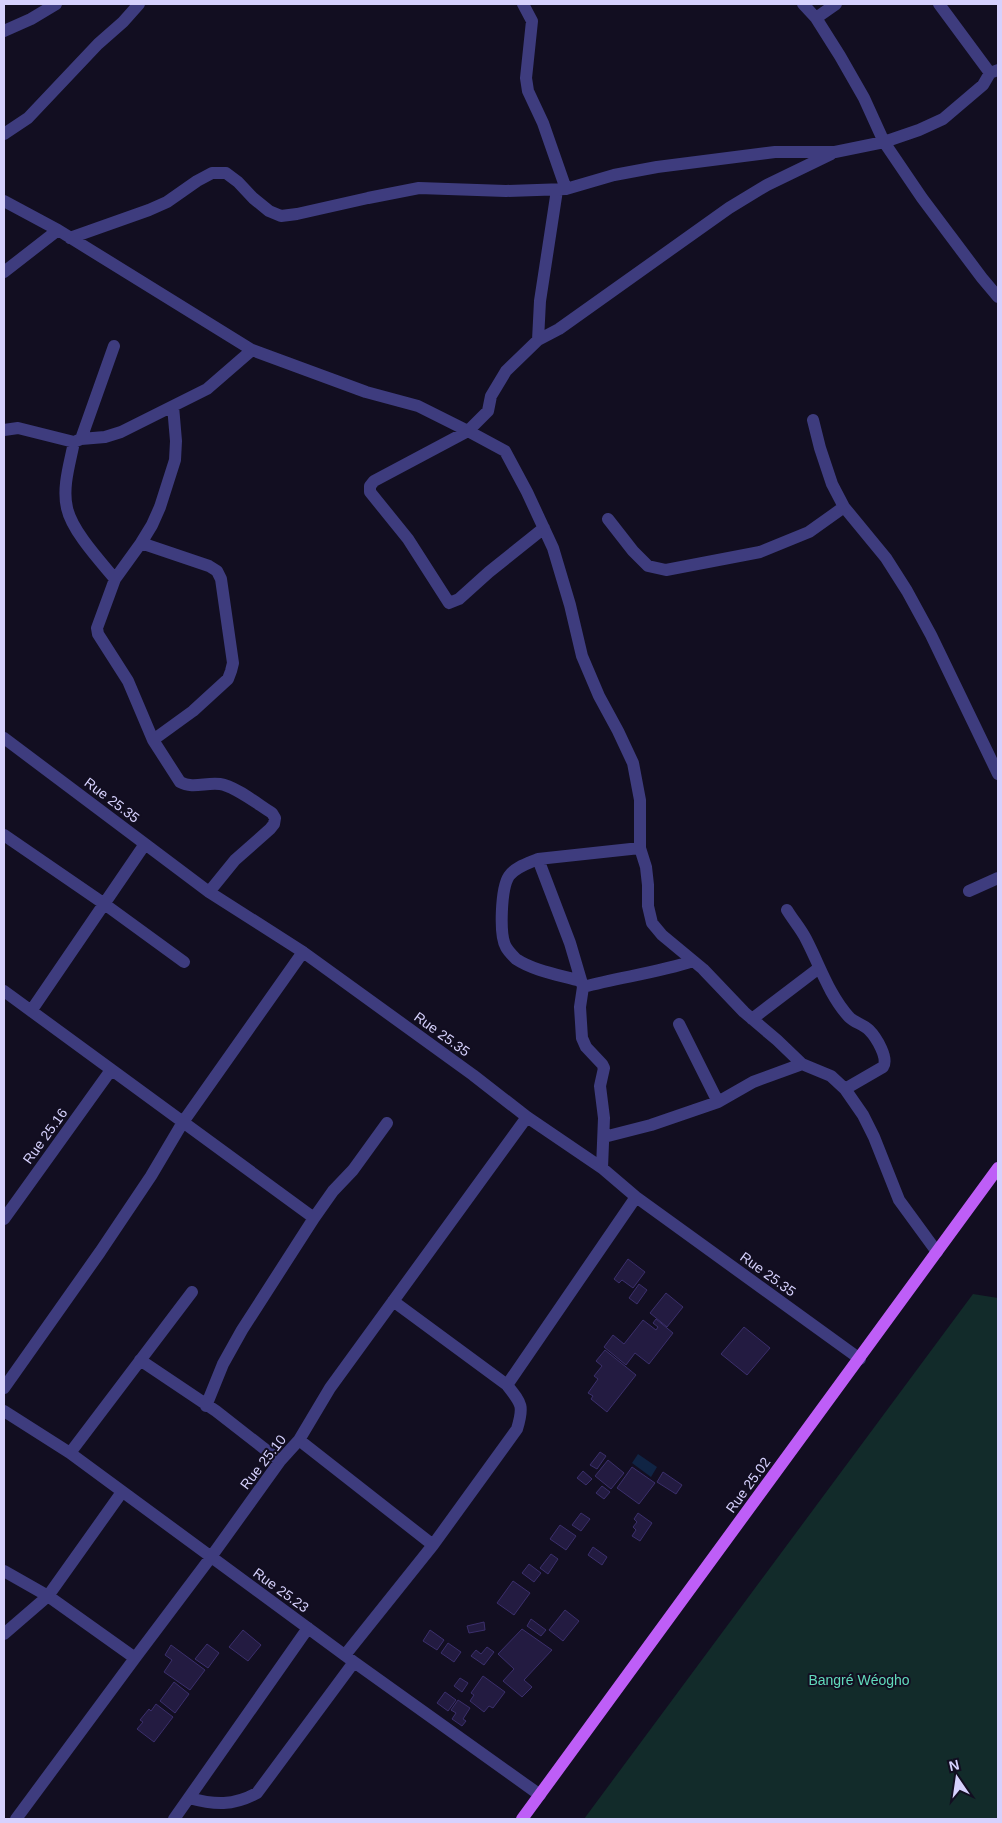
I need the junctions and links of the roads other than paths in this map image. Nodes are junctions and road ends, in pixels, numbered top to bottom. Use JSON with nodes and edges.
{"nodes":[{"id":1,"x":56,"y":4,"type":"edge"},
{"id":2,"x":139,"y":4,"type":"edge"},
{"id":3,"x":523,"y":4,"type":"edge"},
{"id":4,"x":803,"y":4,"type":"edge"},
{"id":5,"x":836,"y":4,"type":"edge"},
{"id":6,"x":939,"y":4,"type":"edge"},
{"id":7,"x":816,"y":18,"type":"junction"},
{"id":8,"x":4,"y":32,"type":"edge"},
{"id":9,"x":994,"y":72,"type":"edge"},
{"id":10,"x":4,"y":118,"type":"edge"},
{"id":11,"x":8,"y":132,"type":"edge"},
{"id":12,"x":884,"y":142,"type":"junction"},
{"id":13,"x":835,"y":152,"type":"junction"},
{"id":14,"x":562,"y":190,"type":"junction"},
{"id":15,"x":4,"y":201,"type":"edge"},
{"id":16,"x":58,"y":230,"type":"junction"},
{"id":17,"x":70,"y":238,"type":"junction"},
{"id":18,"x":4,"y":272,"type":"edge"},
{"id":19,"x":998,"y":297,"type":"edge"},
{"id":20,"x":538,"y":340,"type":"junction"},
{"id":21,"x":114,"y":346,"type":"dead end"},
{"id":22,"x":252,"y":350,"type":"junction"},
{"id":23,"x":173,"y":406,"type":"junction"},
{"id":24,"x":813,"y":420,"type":"dead end"},
{"id":25,"x":4,"y":430,"type":"edge"},
{"id":26,"x":468,"y":431,"type":"junction"},
{"id":27,"x":77,"y":440,"type":"junction"},
{"id":28,"x":844,"y":507,"type":"junction"},
{"id":29,"x":608,"y":519,"type":"dead end"},
{"id":30,"x":544,"y":528,"type":"junction"},
{"id":31,"x":140,"y":543,"type":"junction"},
{"id":32,"x":115,"y":579,"type":"junction"},
{"id":33,"x":4,"y":738,"type":"edge"},
{"id":34,"x":153,"y":740,"type":"junction"},
{"id":35,"x":998,"y":774,"type":"edge"},
{"id":36,"x":4,"y":835,"type":"edge"},
{"id":37,"x":145,"y":844,"type":"junction"},
{"id":38,"x":640,"y":848,"type":"junction"},
{"id":39,"x":538,"y":859,"type":"junction"},
{"id":40,"x":998,"y":878,"type":"edge"},
{"id":41,"x":209,"y":892,"type":"junction"},
{"id":42,"x":969,"y":892,"type":"dead end"},
{"id":43,"x":103,"y":903,"type":"junction"},
{"id":44,"x":787,"y":910,"type":"dead end"},
{"id":45,"x":303,"y":952,"type":"junction"},
{"id":46,"x":692,"y":960,"type":"junction"},
{"id":47,"x":184,"y":962,"type":"dead end"},
{"id":48,"x":819,"y":968,"type":"junction"},
{"id":49,"x":582,"y":984,"type":"junction"},
{"id":50,"x":4,"y":992,"type":"edge"},
{"id":51,"x":31,"y":1011,"type":"junction"},
{"id":52,"x":752,"y":1019,"type":"junction"},
{"id":53,"x":678,"y":1024,"type":"dead end"},
{"id":54,"x":802,"y":1064,"type":"junction"},
{"id":55,"x":111,"y":1070,"type":"junction"},
{"id":56,"x":845,"y":1089,"type":"junction"},
{"id":57,"x":718,"y":1102,"type":"junction"},
{"id":58,"x":526,"y":1117,"type":"junction"},
{"id":59,"x":184,"y":1122,"type":"junction"},
{"id":60,"x":386,"y":1123,"type":"dead end"},
{"id":61,"x":604,"y":1137,"type":"junction"},
{"id":62,"x":602,"y":1168,"type":"junction"},
{"id":63,"x":998,"y":1168,"type":"edge"},
{"id":64,"x":636,"y":1197,"type":"junction"},
{"id":65,"x":314,"y":1218,"type":"junction"},
{"id":66,"x":4,"y":1219,"type":"edge"},
{"id":67,"x":937,"y":1252,"type":"junction"},
{"id":68,"x":192,"y":1292,"type":"dead end"},
{"id":69,"x":393,"y":1301,"type":"junction"},
{"id":70,"x":860,"y":1359,"type":"junction"},
{"id":71,"x":140,"y":1360,"type":"junction"},
{"id":72,"x":507,"y":1385,"type":"junction"},
{"id":73,"x":4,"y":1388,"type":"edge"},
{"id":74,"x":206,"y":1406,"type":"junction"},
{"id":75,"x":4,"y":1411,"type":"edge"},
{"id":76,"x":298,"y":1440,"type":"junction"},
{"id":77,"x":70,"y":1453,"type":"junction"},
{"id":78,"x":280,"y":1461,"type":"junction"},
{"id":79,"x":122,"y":1492,"type":"junction"},
{"id":80,"x":433,"y":1544,"type":"junction"},
{"id":81,"x":211,"y":1557,"type":"junction"},
{"id":82,"x":4,"y":1571,"type":"edge"},
{"id":83,"x":48,"y":1596,"type":"junction"},
{"id":84,"x":308,"y":1628,"type":"junction"},
{"id":85,"x":4,"y":1634,"type":"edge"},
{"id":86,"x":135,"y":1658,"type":"junction"},
{"id":87,"x":350,"y":1658,"type":"junction"},
{"id":88,"x":540,"y":1795,"type":"junction"},
{"id":89,"x":189,"y":1798,"type":"junction"},
{"id":90,"x":16,"y":1819,"type":"edge"},
{"id":91,"x":174,"y":1819,"type":"edge"},
{"id":92,"x":522,"y":1819,"type":"edge"}],
"edges":[{"from":1,"to":8,"type":"street"},
{"from":2,"to":11,"type":"street"},
{"from":3,"to":14,"type":"street"},
{"from":4,"to":7,"type":"street"},
{"from":5,"to":7,"type":"street"},
{"from":6,"to":9,"type":"street"},
{"from":7,"to":12,"type":"street"},
{"from":9,"to":12,"type":"street"},
{"from":10,"to":11,"type":"street"},
{"from":12,"to":13,"type":"street"},
{"from":12,"to":19,"type":"street"},
{"from":13,"to":14,"type":"street"},
{"from":13,"to":20,"type":"street"},
{"from":14,"to":17,"type":"street"},
{"from":14,"to":20,"type":"street"},
{"from":15,"to":16,"type":"street"},
{"from":16,"to":17,"type":"street"},
{"from":16,"to":18,"type":"street"},
{"from":17,"to":22,"type":"street"},
{"from":20,"to":26,"type":"street"},
{"from":21,"to":27,"type":"street"},
{"from":22,"to":23,"type":"street"},
{"from":22,"to":26,"type":"street"},
{"from":23,"to":27,"type":"street"},
{"from":23,"to":31,"type":"street"},
{"from":24,"to":28,"type":"street"},
{"from":25,"to":27,"type":"street"},
{"from":26,"to":30,"type":"street"},
{"from":26,"to":30,"type":"street"},
{"from":27,"to":32,"type":"street"},
{"from":28,"to":29,"type":"street"},
{"from":28,"to":35,"type":"street"},
{"from":30,"to":38,"type":"street"},
{"from":31,"to":32,"type":"street"},
{"from":31,"to":34,"type":"street"},
{"from":32,"to":34,"type":"street"},
{"from":33,"to":37,"type":"street","name":"Rue 25.35"},
{"from":34,"to":41,"type":"street"},
{"from":36,"to":43,"type":"street"},
{"from":37,"to":41,"type":"street","name":"Rue 25.35"},
{"from":37,"to":43,"type":"street"},
{"from":38,"to":39,"type":"street"},
{"from":38,"to":46,"type":"street"},
{"from":39,"to":49,"type":"street"},
{"from":39,"to":49,"type":"street"},
{"from":40,"to":42,"type":"street"},
{"from":41,"to":45,"type":"street","name":"Rue 25.35"},
{"from":43,"to":47,"type":"street"},
{"from":43,"to":51,"type":"street"},
{"from":44,"to":48,"type":"street"},
{"from":45,"to":58,"type":"street","name":"Rue 25.35"},
{"from":45,"to":59,"type":"street"},
{"from":46,"to":49,"type":"street"},
{"from":46,"to":52,"type":"street"},
{"from":48,"to":52,"type":"street"},
{"from":48,"to":56,"type":"street"},
{"from":49,"to":61,"type":"street"},
{"from":50,"to":51,"type":"street"},
{"from":51,"to":55,"type":"street"},
{"from":52,"to":54,"type":"street"},
{"from":53,"to":57,"type":"street"},
{"from":54,"to":56,"type":"street"},
{"from":54,"to":57,"type":"street"},
{"from":55,"to":59,"type":"street"},
{"from":55,"to":66,"type":"street","name":"Rue 25.16"},
{"from":56,"to":67,"type":"street"},
{"from":57,"to":61,"type":"street"},
{"from":58,"to":62,"type":"street","name":"Rue 25.35"},
{"from":58,"to":69,"type":"street","name":"Rue 25.10"},
{"from":59,"to":65,"type":"street"},
{"from":59,"to":73,"type":"street"},
{"from":60,"to":65,"type":"street"},
{"from":61,"to":62,"type":"street"},
{"from":62,"to":64,"type":"street","name":"Rue 25.35"},
{"from":63,"to":67,"type":"main road","name":"Rue 25.02"},
{"from":64,"to":70,"type":"street","name":"Rue 25.35"},
{"from":64,"to":72,"type":"street"},
{"from":65,"to":74,"type":"street"},
{"from":67,"to":70,"type":"main road","name":"Rue 25.02"},
{"from":68,"to":71,"type":"street"},
{"from":69,"to":72,"type":"street"},
{"from":69,"to":76,"type":"street","name":"Rue 25.10"},
{"from":70,"to":88,"type":"main road","name":"Rue 25.02"},
{"from":71,"to":74,"type":"street"},
{"from":71,"to":77,"type":"street"},
{"from":72,"to":80,"type":"street"},
{"from":74,"to":78,"type":"street"},
{"from":75,"to":77,"type":"street","name":"Rue 25.23"},
{"from":76,"to":78,"type":"street","name":"Rue 25.10"},
{"from":76,"to":80,"type":"street"},
{"from":77,"to":79,"type":"street","name":"Rue 25.23"},
{"from":78,"to":81,"type":"street","name":"Rue 25.10"},
{"from":79,"to":81,"type":"street","name":"Rue 25.23"},
{"from":79,"to":83,"type":"street"},
{"from":80,"to":87,"type":"street"},
{"from":81,"to":84,"type":"street","name":"Rue 25.23"},
{"from":81,"to":86,"type":"street","name":"Rue 25.10"},
{"from":82,"to":83,"type":"street"},
{"from":83,"to":85,"type":"street"},
{"from":83,"to":86,"type":"street"},
{"from":84,"to":87,"type":"street","name":"Rue 25.23"},
{"from":84,"to":89,"type":"street"},
{"from":86,"to":90,"type":"street","name":"Rue 25.10"},
{"from":87,"to":88,"type":"street","name":"Rue 25.23"},
{"from":87,"to":89,"type":"street"},
{"from":88,"to":92,"type":"main road","name":"Rue 25.02"},
{"from":89,"to":91,"type":"street"}]}
